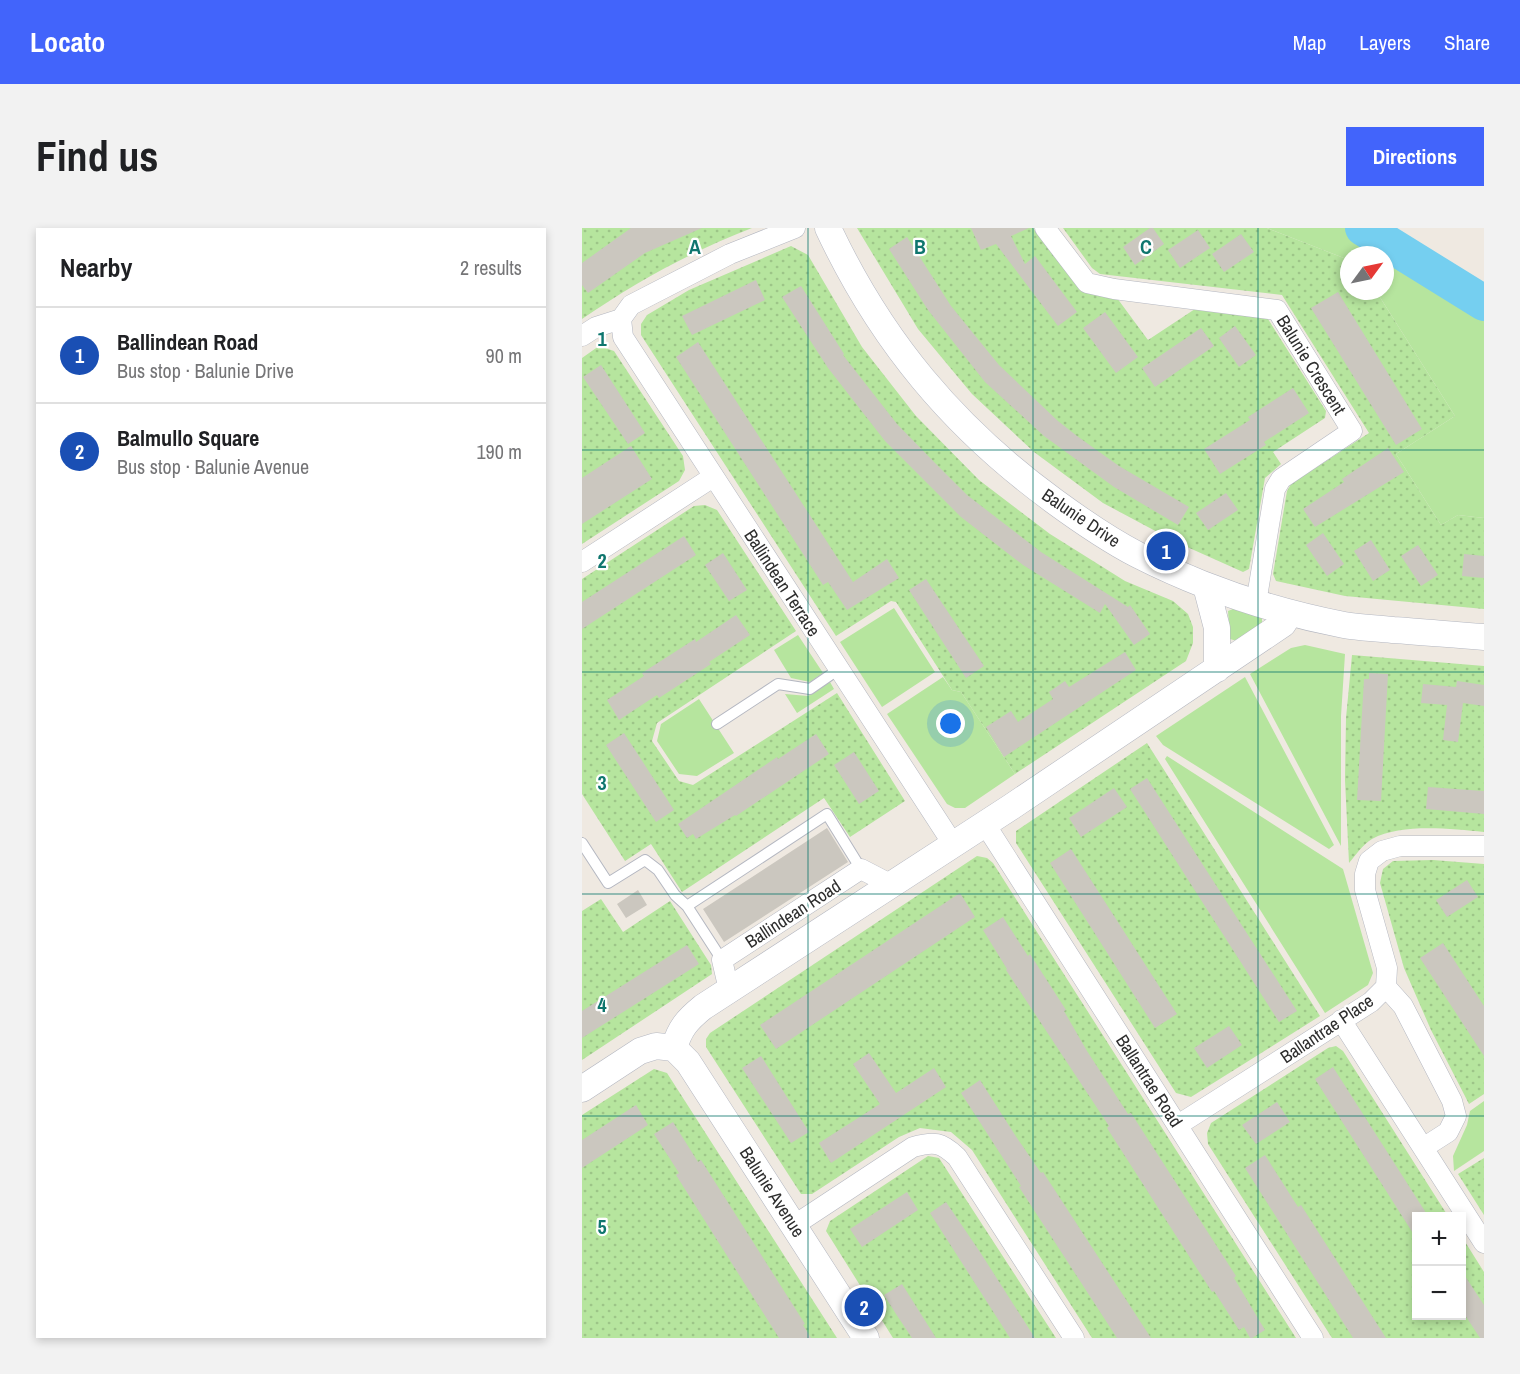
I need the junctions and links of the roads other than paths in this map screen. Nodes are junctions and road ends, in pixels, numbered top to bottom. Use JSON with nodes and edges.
{"nodes":[{"id":1,"x":795,"y":228,"type":"edge"},
{"id":2,"x":828,"y":228,"type":"edge"},
{"id":3,"x":1046,"y":228,"type":"edge"},
{"id":4,"x":621,"y":319,"type":"junction"},
{"id":5,"x":582,"y":336,"type":"edge"},
{"id":6,"x":713,"y":477,"type":"junction"},
{"id":7,"x":582,"y":562,"type":"edge"},
{"id":8,"x":1206,"y":586,"type":"junction"},
{"id":9,"x":1256,"y":603,"type":"junction"},
{"id":10,"x":1290,"y":613,"type":"junction"},
{"id":11,"x":1484,"y":637,"type":"edge"},
{"id":12,"x":839,"y":669,"type":"junction"},
{"id":13,"x":1217,"y":669,"type":"junction"},
{"id":14,"x":717,"y":724,"type":"dead end"},
{"id":15,"x":985,"y":824,"type":"junction"},
{"id":16,"x":582,"y":843,"type":"edge"},
{"id":17,"x":953,"y":844,"type":"junction"},
{"id":18,"x":1484,"y":846,"type":"edge"},
{"id":19,"x":861,"y":868,"type":"junction"},
{"id":20,"x":890,"y":884,"type":"junction"},
{"id":21,"x":687,"y":906,"type":"junction"},
{"id":22,"x":722,"y":960,"type":"junction"},
{"id":23,"x":1386,"y":987,"type":"junction"},
{"id":24,"x":729,"y":990,"type":"junction"},
{"id":25,"x":1341,"y":1020,"type":"junction"},
{"id":26,"x":674,"y":1048,"type":"junction"},
{"id":27,"x":582,"y":1089,"type":"edge"},
{"id":28,"x":1178,"y":1125,"type":"junction"},
{"id":29,"x":1423,"y":1148,"type":"junction"},
{"id":30,"x":793,"y":1226,"type":"junction"},
{"id":31,"x":1484,"y":1243,"type":"edge"},
{"id":32,"x":866,"y":1338,"type":"edge"},
{"id":33,"x":1074,"y":1338,"type":"edge"},
{"id":34,"x":1313,"y":1338,"type":"edge"}],
"edges":[{"from":1,"to":4,"type":"street"},
{"from":2,"to":8,"type":"street","name":"Balunie Drive"},
{"from":3,"to":9,"type":"street","name":"Balunie Crescent"},
{"from":4,"to":5,"type":"street"},
{"from":4,"to":6,"type":"street","name":"Ballindean Terrace"},
{"from":6,"to":7,"type":"street"},
{"from":6,"to":12,"type":"street","name":"Ballindean Terrace"},
{"from":8,"to":9,"type":"street","name":"Balunie Drive"},
{"from":8,"to":13,"type":"street"},
{"from":9,"to":10,"type":"street","name":"Balunie Drive"},
{"from":10,"to":11,"type":"street","name":"Balunie Drive"},
{"from":10,"to":13,"type":"street","name":"Ballindean Road"},
{"from":12,"to":14,"type":"lane"},
{"from":12,"to":17,"type":"street","name":"Ballindean Terrace"},
{"from":13,"to":15,"type":"street","name":"Ballindean Road"},
{"from":15,"to":17,"type":"street","name":"Ballindean Road"},
{"from":15,"to":28,"type":"street","name":"Ballantrae Road"},
{"from":16,"to":21,"type":"lane"},
{"from":17,"to":20,"type":"street","name":"Ballindean Road"},
{"from":18,"to":23,"type":"street","name":"Ballantrae Place"},
{"from":19,"to":20,"type":"street"},
{"from":19,"to":21,"type":"lane"},
{"from":19,"to":22,"type":"street","name":"Ballindean Road"},
{"from":20,"to":24,"type":"street","name":"Ballindean Road"},
{"from":21,"to":22,"type":"lane"},
{"from":22,"to":24,"type":"street"},
{"from":23,"to":25,"type":"street","name":"Ballantrae Place"},
{"from":23,"to":29,"type":"street"},
{"from":24,"to":26,"type":"street","name":"Ballindean Road"},
{"from":25,"to":28,"type":"street","name":"Ballantrae Place"},
{"from":25,"to":29,"type":"street"},
{"from":26,"to":27,"type":"street"},
{"from":26,"to":30,"type":"street","name":"Balunie Avenue"},
{"from":28,"to":34,"type":"street","name":"Ballantrae Road"},
{"from":29,"to":31,"type":"street"},
{"from":30,"to":32,"type":"street","name":"Balunie Avenue"},
{"from":30,"to":33,"type":"street"}]}
